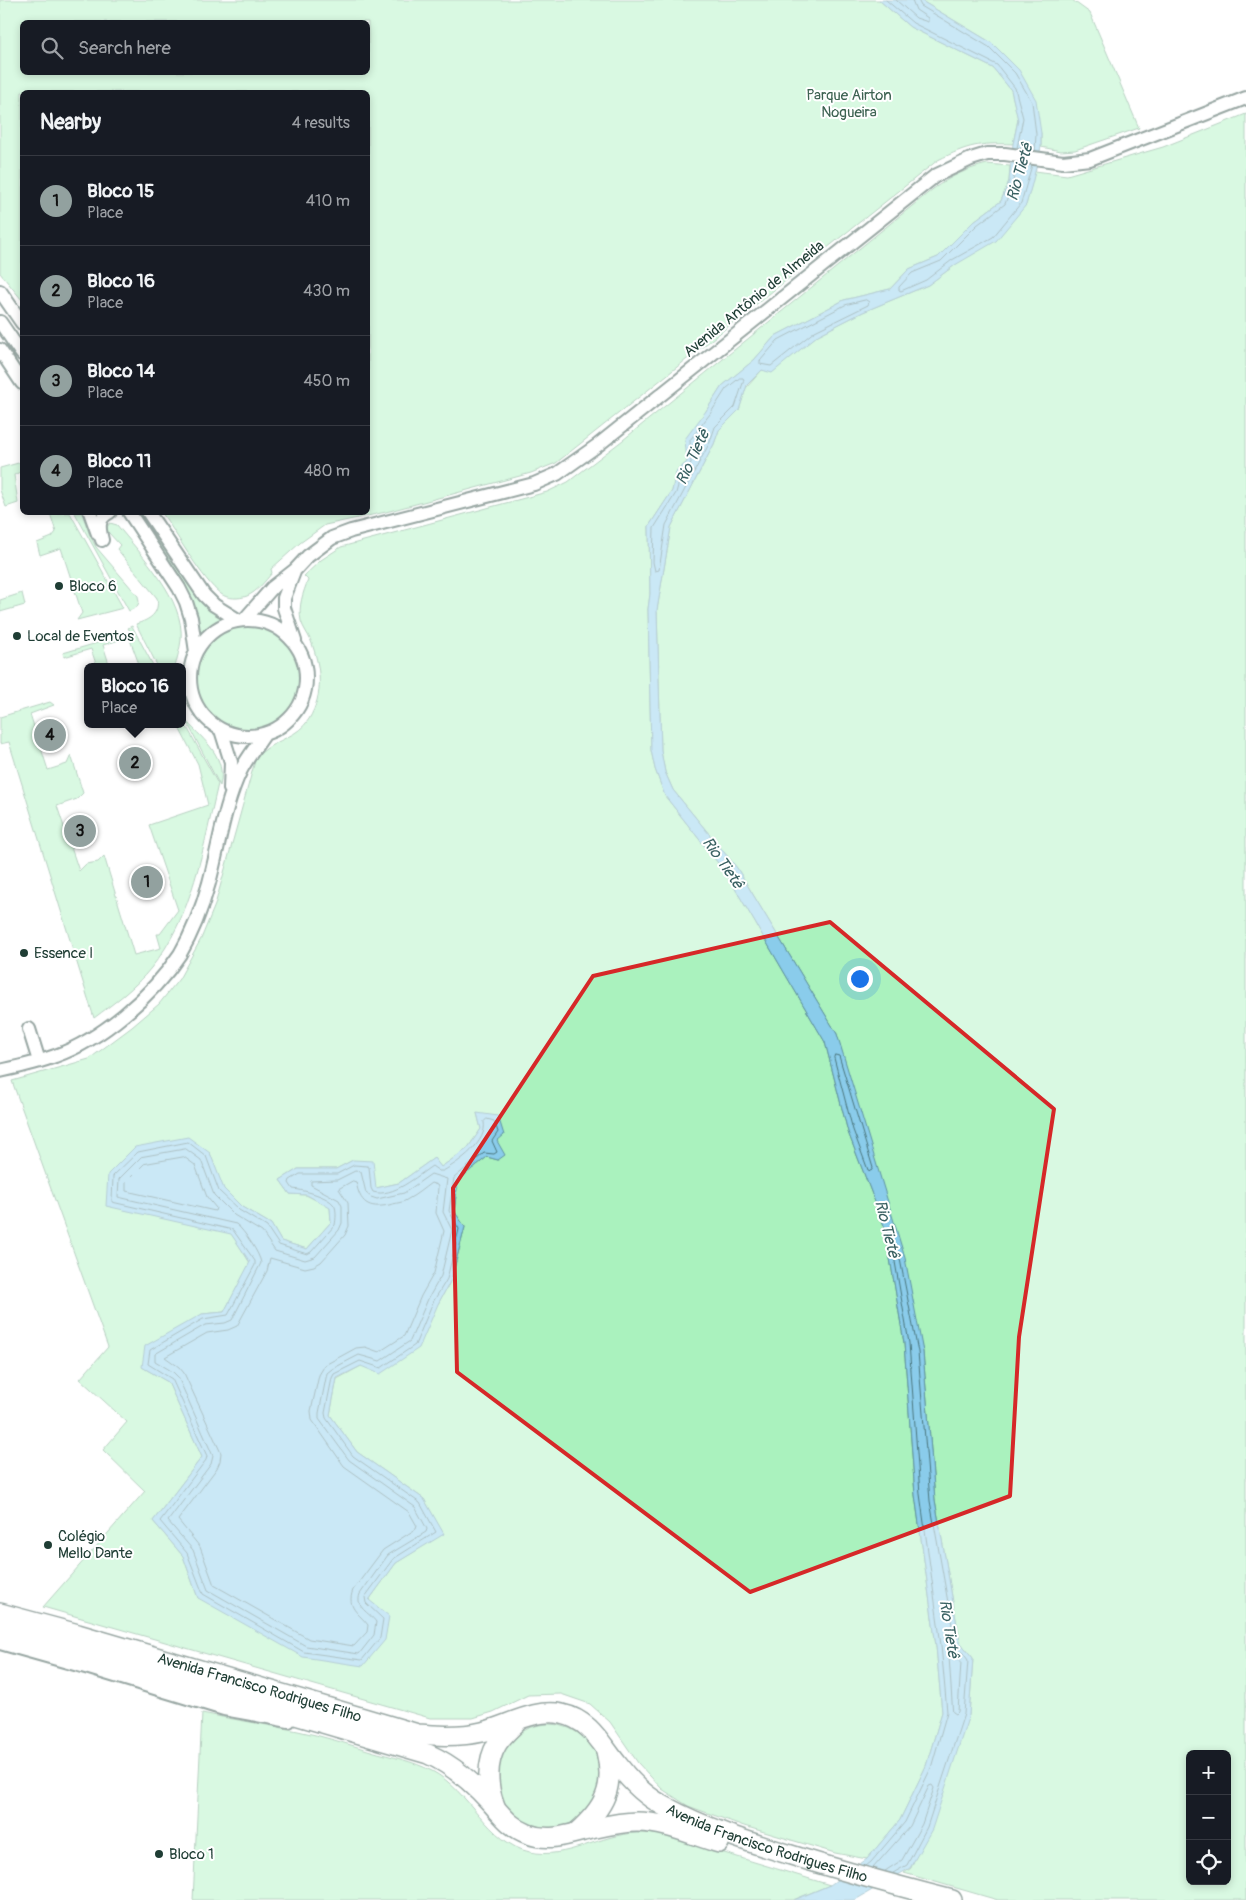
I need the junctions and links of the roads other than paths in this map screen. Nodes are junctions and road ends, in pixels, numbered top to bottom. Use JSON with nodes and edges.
{"nodes":[{"id":1,"x":1246,"y":98,"type":"edge"},
{"id":2,"x":0,"y":291,"type":"edge"},
{"id":3,"x":20,"y":319,"type":"edge"},
{"id":4,"x":0,"y":322,"type":"edge"},
{"id":5,"x":0,"y":350,"type":"edge"},
{"id":6,"x":20,"y":351,"type":"edge"},
{"id":7,"x":20,"y":381,"type":"edge"},
{"id":8,"x":91,"y":515,"type":"edge"},
{"id":9,"x":111,"y":515,"type":"edge"},
{"id":10,"x":121,"y":515,"type":"edge"},
{"id":11,"x":150,"y":515,"type":"edge"},
{"id":12,"x":295,"y":570,"type":"junction"},
{"id":13,"x":241,"y":620,"type":"junction"},
{"id":14,"x":296,"y":645,"type":"junction"},
{"id":15,"x":196,"y":652,"type":"junction"},
{"id":16,"x":221,"y":730,"type":"junction"},
{"id":17,"x":264,"y":735,"type":"junction"},
{"id":18,"x":230,"y":802,"type":"junction"},
{"id":19,"x":29,"y":1029,"type":"dead end"},
{"id":20,"x":39,"y":1061,"type":"junction"},
{"id":21,"x":0,"y":1071,"type":"edge"},
{"id":22,"x":0,"y":1613,"type":"edge"},
{"id":23,"x":0,"y":1628,"type":"edge"},
{"id":24,"x":0,"y":1643,"type":"edge"},
{"id":25,"x":520,"y":1720,"type":"junction"},
{"id":26,"x":401,"y":1745,"type":"junction"},
{"id":27,"x":606,"y":1749,"type":"junction"},
{"id":28,"x":498,"y":1811,"type":"junction"},
{"id":29,"x":576,"y":1832,"type":"junction"},
{"id":30,"x":816,"y":1868,"type":"junction"},
{"id":31,"x":911,"y":1895,"type":"edge"},
{"id":32,"x":952,"y":1900,"type":"edge"}],
"edges":[{"from":1,"to":12,"type":"street","name":"Avenida Antônio de Almeida"},
{"from":2,"to":3,"type":"street"},
{"from":4,"to":6,"type":"street"},
{"from":5,"to":7,"type":"street"},
{"from":8,"to":9,"type":"street"},
{"from":10,"to":15,"type":"street"},
{"from":11,"to":13,"type":"street"},
{"from":12,"to":13,"type":"street","name":"Avenida Antônio de Almeida"},
{"from":12,"to":14,"type":"street","name":"Avenida Antônio de Almeida"},
{"from":13,"to":14,"type":"street","name":"Avenida Antônio de Almeida"},
{"from":13,"to":15,"type":"street","name":"Avenida Antônio de Almeida"},
{"from":14,"to":17,"type":"street","name":"Avenida Antônio de Almeida"},
{"from":15,"to":16,"type":"street","name":"Avenida Antônio de Almeida"},
{"from":16,"to":17,"type":"street","name":"Avenida Antônio de Almeida"},
{"from":16,"to":18,"type":"street","name":"Avenida Antônio de Almeida"},
{"from":17,"to":18,"type":"street","name":"Avenida Antônio de Almeida"},
{"from":18,"to":20,"type":"street","name":"Avenida Antônio de Almeida"},
{"from":19,"to":20,"type":"street"},
{"from":20,"to":21,"type":"street","name":"Avenida Antônio de Almeida"},
{"from":22,"to":25,"type":"main road","name":"Avenida Francisco Rodrigues Filho"},
{"from":23,"to":26,"type":"main road","name":"Avenida Francisco Rodrigues Filho"},
{"from":24,"to":26,"type":"street"},
{"from":25,"to":27,"type":"main road","name":"Avenida Francisco Rodrigues Filho"},
{"from":25,"to":28,"type":"main road","name":"Avenida Francisco Rodrigues Filho"},
{"from":26,"to":28,"type":"main road","name":"Avenida Francisco Rodrigues Filho"},
{"from":27,"to":29,"type":"main road"},
{"from":27,"to":30,"type":"main road","name":"Avenida Francisco Rodrigues Filho"},
{"from":28,"to":29,"type":"main road","name":"Avenida Francisco Rodrigues Filho"},
{"from":29,"to":30,"type":"main road","name":"Avenida Francisco Rodrigues Filho"},
{"from":30,"to":31,"type":"main road","name":"Avenida Francisco Rodrigues Filho"},
{"from":31,"to":32,"type":"main road","name":"Avenida Francisco Rodrigues Filho"}]}
